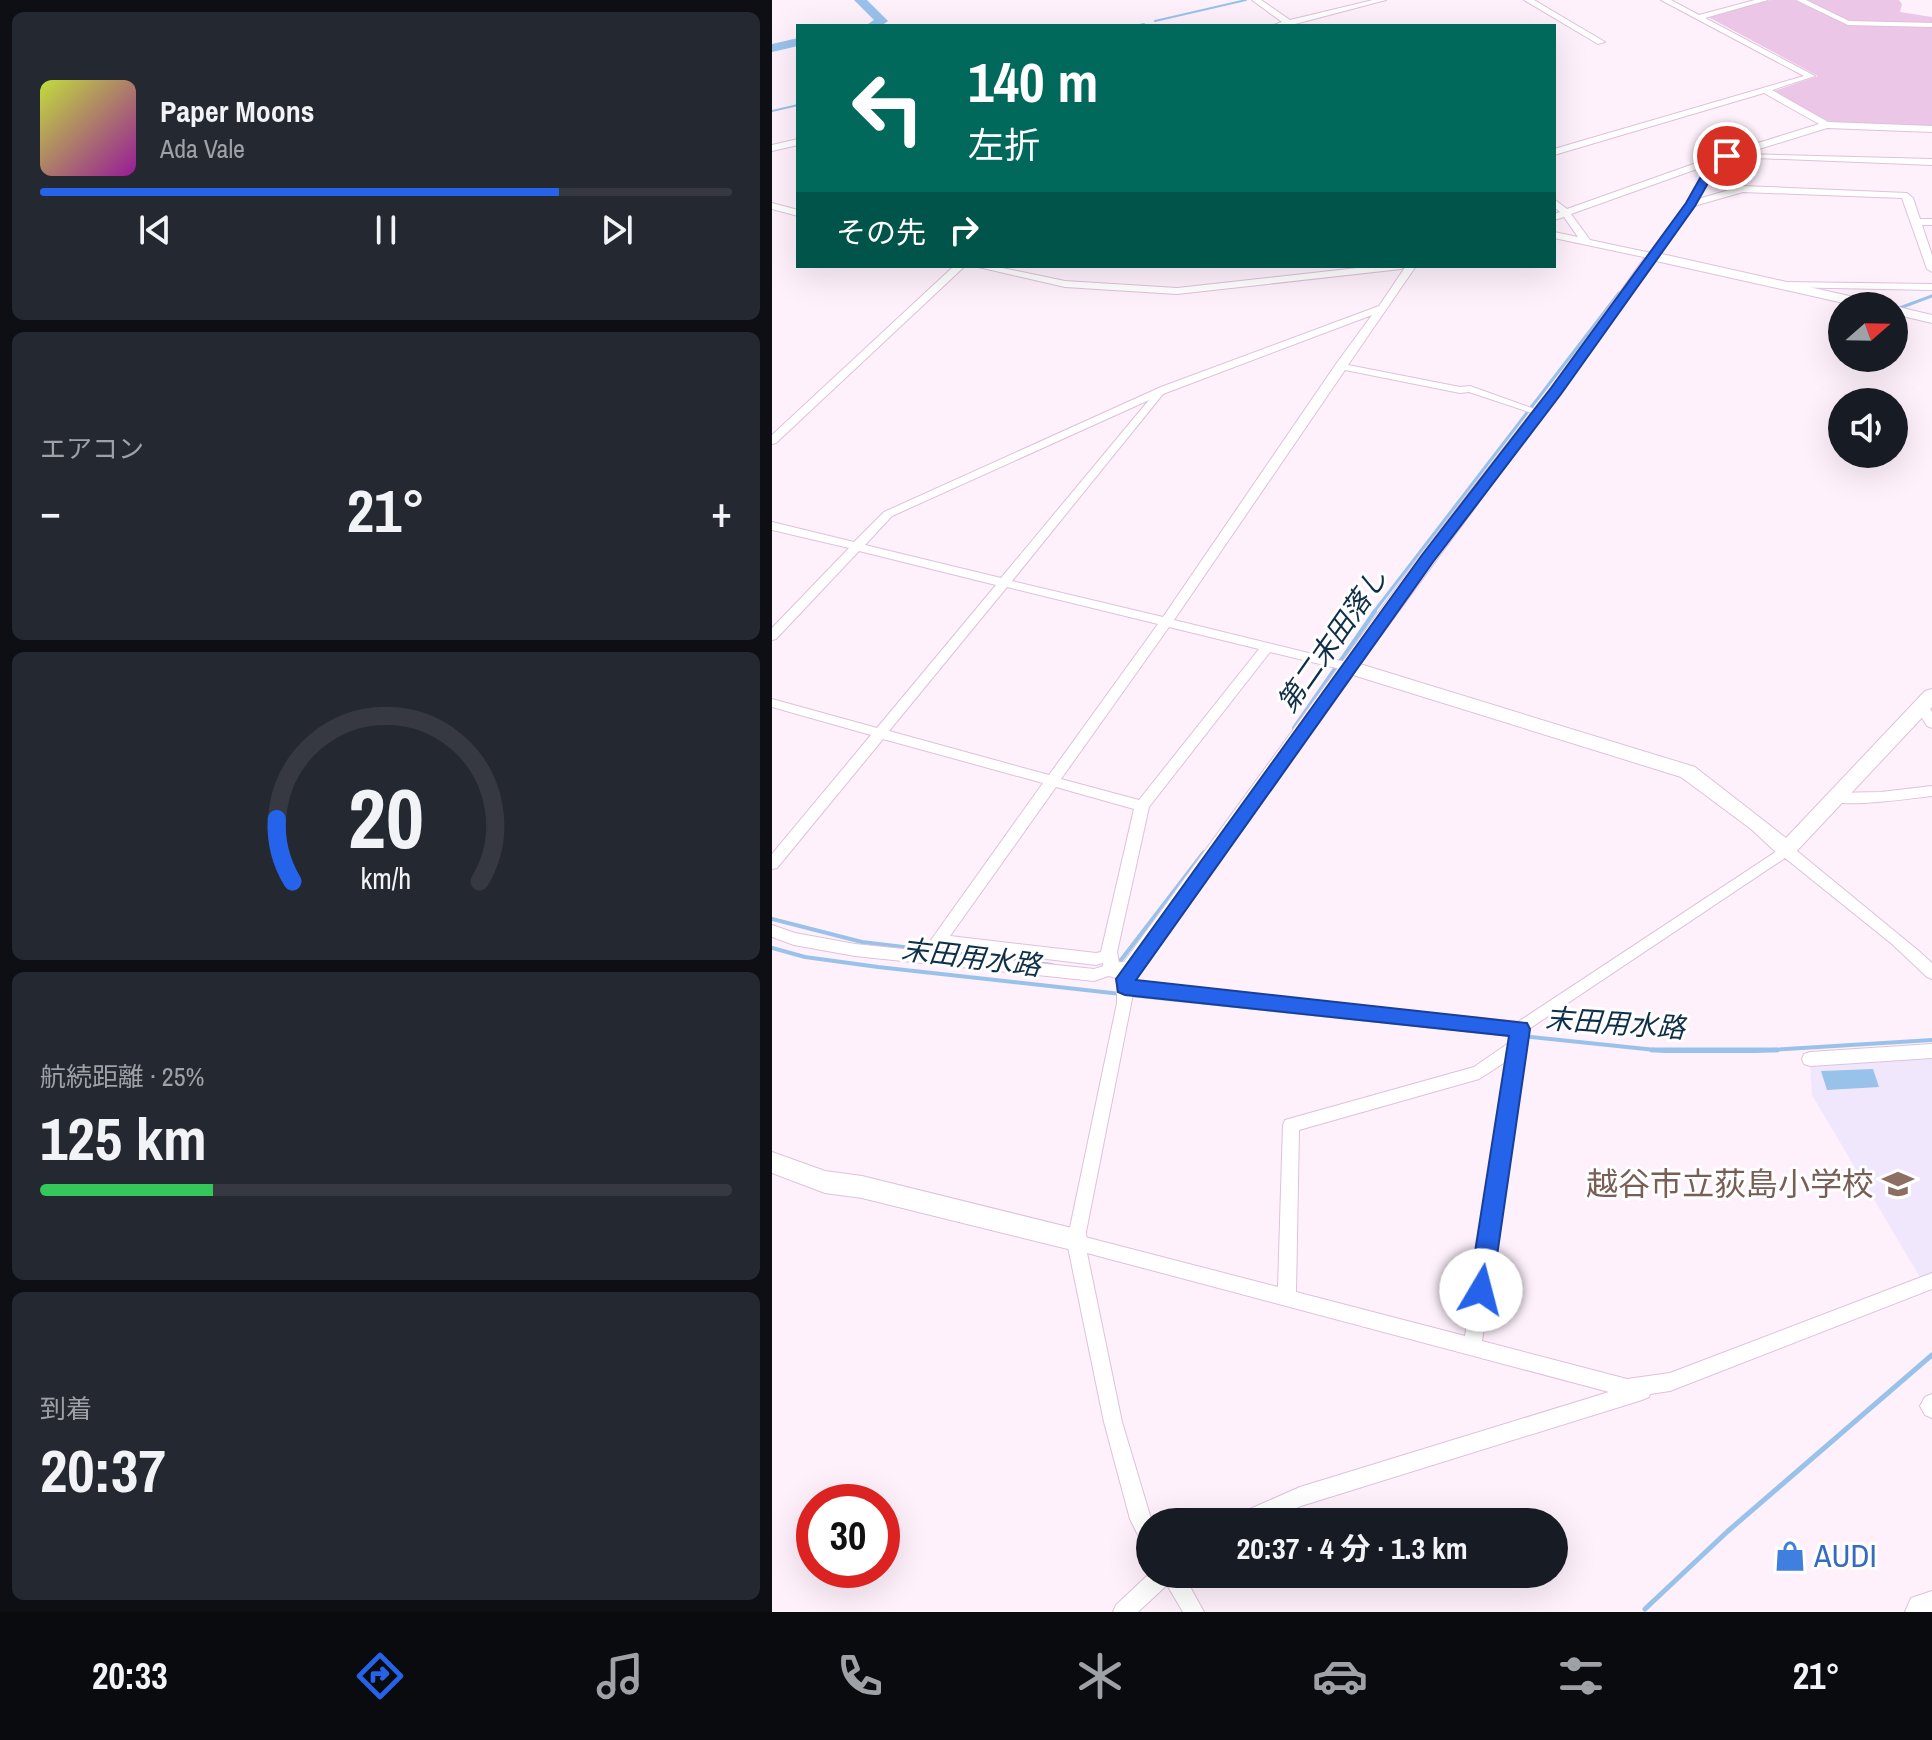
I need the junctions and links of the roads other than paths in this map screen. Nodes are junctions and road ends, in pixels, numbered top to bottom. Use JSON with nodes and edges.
{"nodes":[{"id":1,"x":1256,"y":0,"type":"edge"},
{"id":2,"x":1382,"y":0,"type":"edge"},
{"id":3,"x":1528,"y":0,"type":"edge"},
{"id":4,"x":1665,"y":0,"type":"edge"},
{"id":5,"x":1764,"y":0,"type":"edge"},
{"id":6,"x":1800,"y":0,"type":"edge"},
{"id":7,"x":1700,"y":17,"type":"junction"},
{"id":8,"x":1291,"y":24,"type":"edge"},
{"id":9,"x":1932,"y":25,"type":"edge"},
{"id":10,"x":1601,"y":42,"type":"dead end"},
{"id":11,"x":1765,"y":90,"type":"junction"},
{"id":12,"x":1826,"y":125,"type":"junction"},
{"id":13,"x":1932,"y":129,"type":"edge"},
{"id":14,"x":796,"y":142,"type":"edge"},
{"id":15,"x":772,"y":148,"type":"edge"},
{"id":16,"x":1556,"y":151,"type":"edge"},
{"id":17,"x":1727,"y":156,"type":"junction"},
{"id":18,"x":1716,"y":159,"type":"junction"},
{"id":19,"x":1932,"y":162,"type":"edge"},
{"id":20,"x":1556,"y":203,"type":"edge"},
{"id":21,"x":1691,"y":204,"type":"junction"},
{"id":22,"x":772,"y":206,"type":"edge"},
{"id":23,"x":796,"y":212,"type":"edge"},
{"id":24,"x":1568,"y":212,"type":"junction"},
{"id":25,"x":1556,"y":216,"type":"edge"},
{"id":26,"x":1916,"y":222,"type":"junction"},
{"id":27,"x":1932,"y":222,"type":"edge"},
{"id":28,"x":1556,"y":235,"type":"edge"},
{"id":29,"x":1587,"y":242,"type":"junction"},
{"id":30,"x":1653,"y":256,"type":"junction"},
{"id":31,"x":958,"y":268,"type":"edge"},
{"id":32,"x":989,"y":268,"type":"edge"},
{"id":33,"x":1383,"y":268,"type":"edge"},
{"id":34,"x":1410,"y":268,"type":"edge"},
{"id":35,"x":1932,"y":269,"type":"edge"},
{"id":36,"x":1784,"y":285,"type":"junction"},
{"id":37,"x":1932,"y":287,"type":"edge"},
{"id":38,"x":1828,"y":295,"type":"edge"},
{"id":39,"x":1381,"y":308,"type":"junction"},
{"id":40,"x":1908,"y":313,"type":"edge"},
{"id":41,"x":1932,"y":319,"type":"edge"},
{"id":42,"x":1340,"y":366,"type":"junction"},
{"id":43,"x":1165,"y":389,"type":"junction"},
{"id":44,"x":1538,"y":412,"type":"junction"},
{"id":45,"x":772,"y":441,"type":"edge"},
{"id":46,"x":772,"y":526,"type":"edge"},
{"id":47,"x":857,"y":545,"type":"junction"},
{"id":48,"x":1004,"y":582,"type":"junction"},
{"id":49,"x":1166,"y":622,"type":"junction"},
{"id":50,"x":772,"y":636,"type":"edge"},
{"id":51,"x":1267,"y":647,"type":"junction"},
{"id":52,"x":1349,"y":667,"type":"junction"},
{"id":53,"x":1926,"y":700,"type":"edge"},
{"id":54,"x":772,"y":703,"type":"edge"},
{"id":55,"x":1932,"y":723,"type":"edge"},
{"id":56,"x":880,"y":733,"type":"junction"},
{"id":57,"x":1050,"y":782,"type":"junction"},
{"id":58,"x":1932,"y":791,"type":"edge"},
{"id":59,"x":1832,"y":798,"type":"junction"},
{"id":60,"x":1142,"y":806,"type":"junction"},
{"id":61,"x":1786,"y":850,"type":"junction"},
{"id":62,"x":772,"y":864,"type":"edge"},
{"id":63,"x":772,"y":931,"type":"edge"},
{"id":64,"x":1119,"y":971,"type":"junction"},
{"id":65,"x":1932,"y":973,"type":"edge"},
{"id":66,"x":1518,"y":1038,"type":"junction"},
{"id":67,"x":1932,"y":1051,"type":"edge"},
{"id":68,"x":1810,"y":1059,"type":"dead end"},
{"id":69,"x":772,"y":1162,"type":"edge"},
{"id":70,"x":1076,"y":1241,"type":"junction"},
{"id":71,"x":1932,"y":1281,"type":"edge"},
{"id":72,"x":1287,"y":1296,"type":"junction"},
{"id":73,"x":1472,"y":1348,"type":"junction"},
{"id":74,"x":1653,"y":1387,"type":"junction"},
{"id":75,"x":1932,"y":1403,"type":"edge"},
{"id":76,"x":1932,"y":1409,"type":"edge"},
{"id":77,"x":1137,"y":1508,"type":"edge"},
{"id":78,"x":1275,"y":1508,"type":"edge"},
{"id":79,"x":1149,"y":1588,"type":"edge"},
{"id":80,"x":1180,"y":1588,"type":"edge"},
{"id":81,"x":1932,"y":1611,"type":"edge"},
{"id":82,"x":1123,"y":1612,"type":"edge"},
{"id":83,"x":1194,"y":1612,"type":"edge"},
{"id":84,"x":1925,"y":1612,"type":"edge"}],
"edges":[{"from":1,"to":8,"type":"street"},
{"from":2,"to":8,"type":"street"},
{"from":3,"to":10,"type":"street"},
{"from":4,"to":7,"type":"street"},
{"from":5,"to":7,"type":"street"},
{"from":6,"to":9,"type":"street"},
{"from":7,"to":11,"type":"street"},
{"from":11,"to":12,"type":"street"},
{"from":11,"to":16,"type":"street"},
{"from":12,"to":13,"type":"street"},
{"from":12,"to":17,"type":"street"},
{"from":14,"to":15,"type":"street"},
{"from":17,"to":18,"type":"street"},
{"from":17,"to":19,"type":"street"},
{"from":18,"to":21,"type":"street"},
{"from":18,"to":24,"type":"street"},
{"from":20,"to":24,"type":"street"},
{"from":21,"to":26,"type":"street"},
{"from":21,"to":30,"type":"street"},
{"from":22,"to":23,"type":"street"},
{"from":24,"to":25,"type":"street"},
{"from":24,"to":29,"type":"street"},
{"from":26,"to":27,"type":"street"},
{"from":26,"to":35,"type":"street"},
{"from":28,"to":29,"type":"street"},
{"from":29,"to":30,"type":"street"},
{"from":30,"to":36,"type":"street"},
{"from":30,"to":44,"type":"street"},
{"from":31,"to":45,"type":"street"},
{"from":32,"to":33,"type":"street"},
{"from":34,"to":39,"type":"street"},
{"from":36,"to":37,"type":"street"},
{"from":36,"to":38,"type":"street"},
{"from":39,"to":42,"type":"street"},
{"from":39,"to":43,"type":"street"},
{"from":40,"to":41,"type":"street"},
{"from":42,"to":44,"type":"street"},
{"from":42,"to":49,"type":"street"},
{"from":43,"to":47,"type":"street"},
{"from":43,"to":48,"type":"street"},
{"from":44,"to":52,"type":"street"},
{"from":46,"to":47,"type":"street"},
{"from":47,"to":48,"type":"street"},
{"from":47,"to":50,"type":"street"},
{"from":48,"to":49,"type":"street"},
{"from":48,"to":56,"type":"street"},
{"from":49,"to":51,"type":"street"},
{"from":49,"to":57,"type":"street"},
{"from":51,"to":52,"type":"street"},
{"from":51,"to":60,"type":"street"},
{"from":52,"to":61,"type":"street"},
{"from":52,"to":64,"type":"street"},
{"from":53,"to":55,"type":"street"},
{"from":53,"to":59,"type":"street"},
{"from":54,"to":56,"type":"street"},
{"from":56,"to":57,"type":"street"},
{"from":56,"to":62,"type":"street"},
{"from":57,"to":60,"type":"street"},
{"from":57,"to":64,"type":"street"},
{"from":58,"to":59,"type":"street"},
{"from":59,"to":61,"type":"street"},
{"from":60,"to":64,"type":"street"},
{"from":61,"to":65,"type":"street"},
{"from":61,"to":66,"type":"street"},
{"from":63,"to":64,"type":"street"},
{"from":64,"to":66,"type":"street"},
{"from":64,"to":70,"type":"street"},
{"from":66,"to":72,"type":"street"},
{"from":66,"to":73,"type":"street"},
{"from":67,"to":68,"type":"street"},
{"from":69,"to":70,"type":"street"},
{"from":70,"to":72,"type":"street"},
{"from":70,"to":77,"type":"street"},
{"from":71,"to":74,"type":"street"},
{"from":72,"to":73,"type":"street"},
{"from":73,"to":74,"type":"street"},
{"from":74,"to":78,"type":"street"},
{"from":75,"to":76,"type":"street"},
{"from":79,"to":82,"type":"street"},
{"from":80,"to":83,"type":"street"},
{"from":81,"to":84,"type":"highway"}]}
